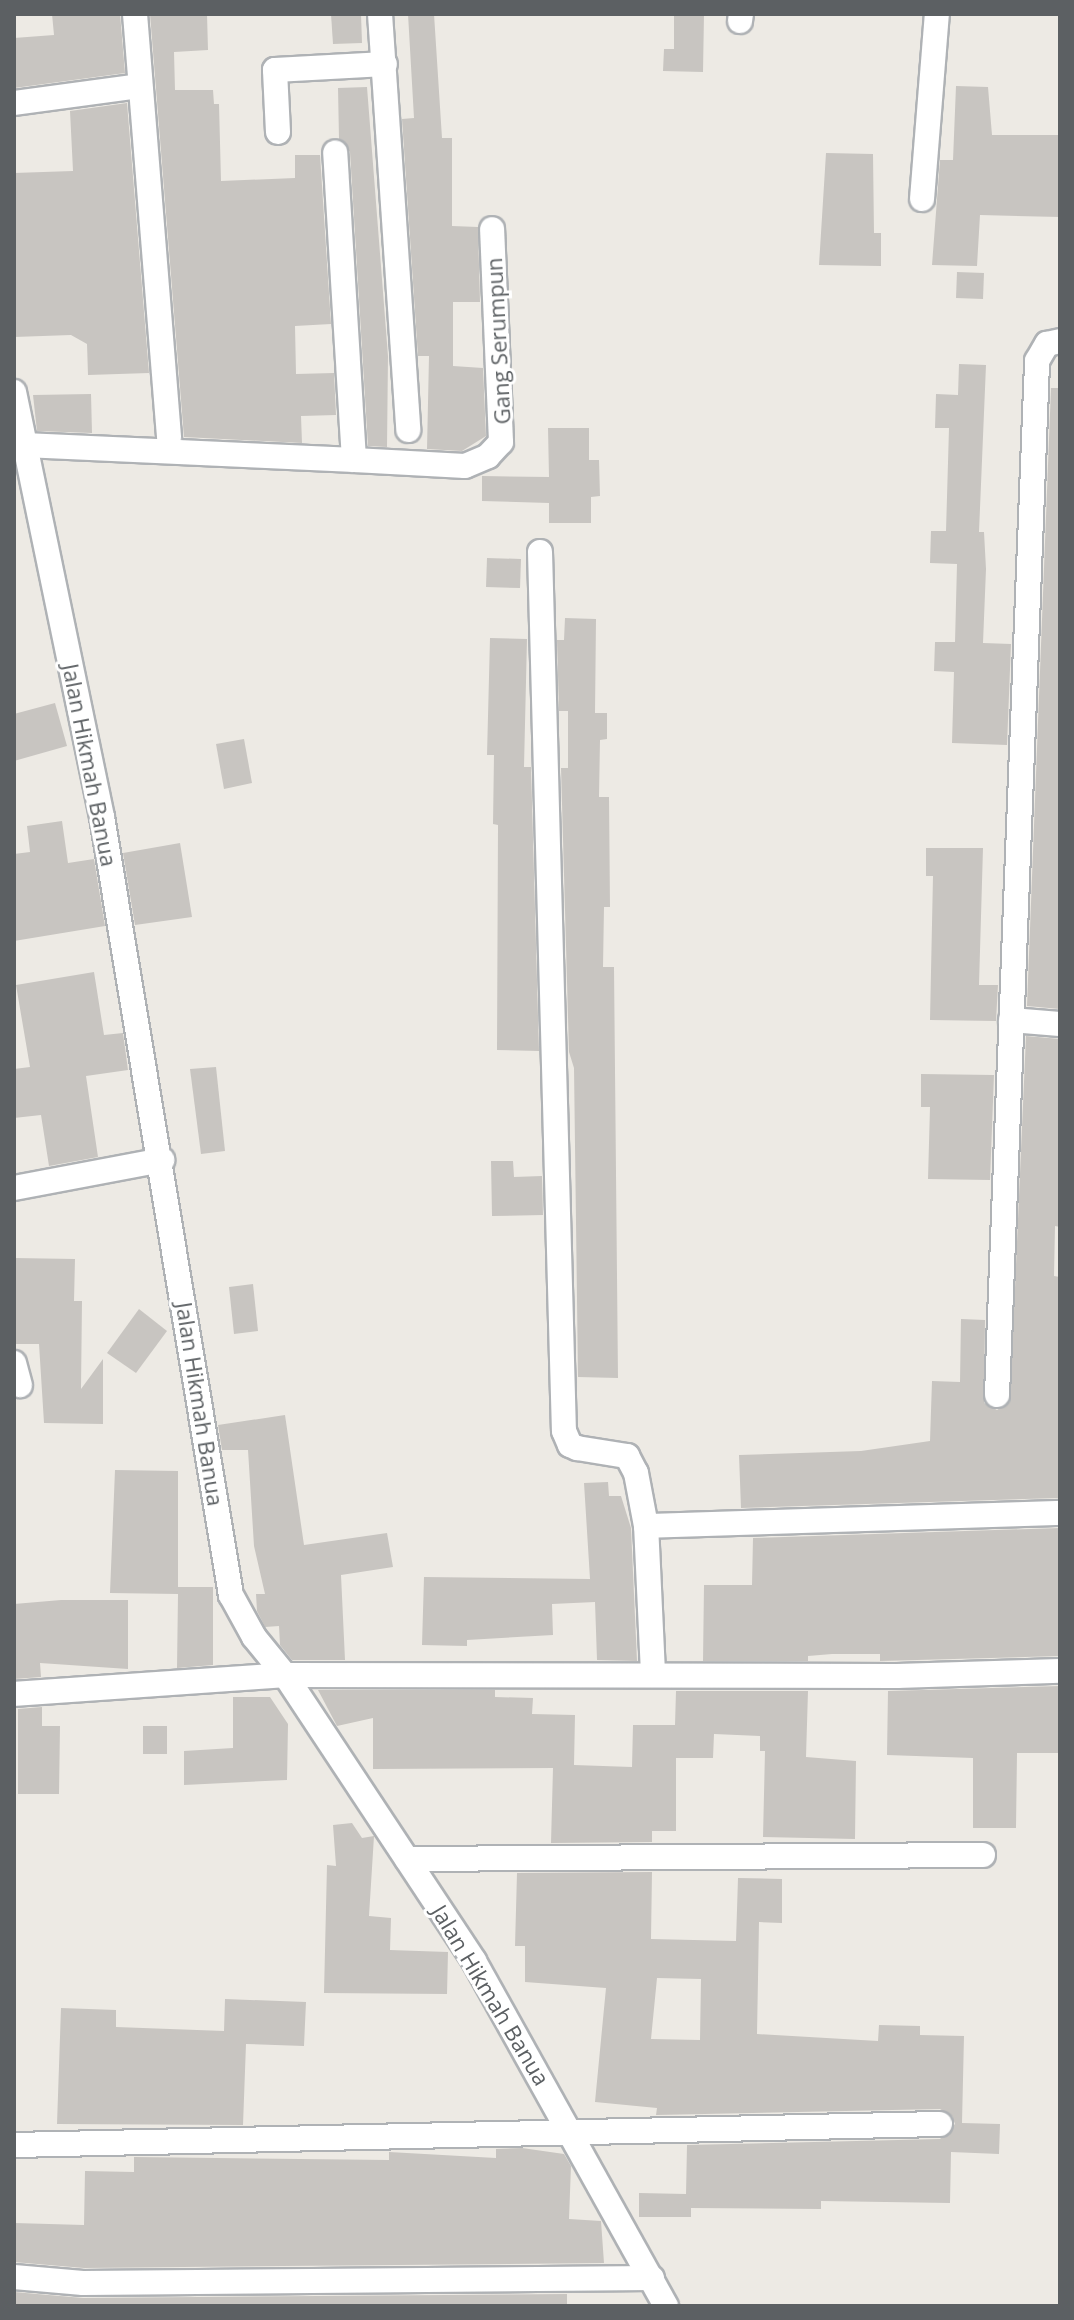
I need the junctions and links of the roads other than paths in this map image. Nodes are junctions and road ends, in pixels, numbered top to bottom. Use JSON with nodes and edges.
{"nodes":[{"id":1,"x":135,"y":14,"type":"edge"},
{"id":2,"x":380,"y":14,"type":"edge"},
{"id":3,"x":937,"y":14,"type":"edge"},
{"id":4,"x":385,"y":64,"type":"junction"},
{"id":5,"x":140,"y":86,"type":"junction"},
{"id":6,"x":14,"y":103,"type":"edge"},
{"id":7,"x":278,"y":132,"type":"dead end"},
{"id":8,"x":335,"y":153,"type":"dead end"},
{"id":9,"x":922,"y":199,"type":"dead end"},
{"id":10,"x":492,"y":229,"type":"dead end"},
{"id":11,"x":1060,"y":341,"type":"edge"},
{"id":12,"x":14,"y":392,"type":"edge"},
{"id":13,"x":408,"y":430,"type":"dead end"},
{"id":14,"x":169,"y":438,"type":"dead end"},
{"id":15,"x":25,"y":445,"type":"junction"},
{"id":16,"x":354,"y":460,"type":"junction"},
{"id":17,"x":540,"y":552,"type":"dead end"},
{"id":18,"x":1011,"y":1020,"type":"junction"},
{"id":19,"x":1060,"y":1024,"type":"edge"},
{"id":20,"x":162,"y":1160,"type":"junction"},
{"id":21,"x":14,"y":1188,"type":"edge"},
{"id":22,"x":997,"y":1395,"type":"dead end"},
{"id":23,"x":1060,"y":1513,"type":"edge"},
{"id":24,"x":646,"y":1526,"type":"junction"},
{"id":25,"x":1060,"y":1671,"type":"edge"},
{"id":26,"x":653,"y":1673,"type":"junction"},
{"id":27,"x":285,"y":1675,"type":"junction"},
{"id":28,"x":14,"y":1694,"type":"edge"},
{"id":29,"x":983,"y":1855,"type":"dead end"},
{"id":30,"x":407,"y":1859,"type":"junction"},
{"id":31,"x":940,"y":2124,"type":"dead end"},
{"id":32,"x":574,"y":2133,"type":"junction"},
{"id":33,"x":14,"y":2145,"type":"edge"},
{"id":34,"x":14,"y":2277,"type":"edge"},
{"id":35,"x":652,"y":2278,"type":"junction"},
{"id":36,"x":666,"y":2306,"type":"edge"}],
"edges":[{"from":1,"to":5,"type":"street"},
{"from":2,"to":4,"type":"street"},
{"from":3,"to":9,"type":"street"},
{"from":4,"to":7,"type":"street"},
{"from":4,"to":13,"type":"street"},
{"from":5,"to":6,"type":"street"},
{"from":5,"to":14,"type":"street"},
{"from":8,"to":16,"type":"street"},
{"from":10,"to":16,"type":"street","name":"Gang Serumpun"},
{"from":11,"to":18,"type":"street"},
{"from":12,"to":15,"type":"street","name":"Jalan Hikmah Banua"},
{"from":15,"to":16,"type":"street","name":"Gang Serumpun"},
{"from":15,"to":20,"type":"street","name":"Jalan Hikmah Banua"},
{"from":17,"to":24,"type":"street"},
{"from":18,"to":19,"type":"street"},
{"from":18,"to":22,"type":"street"},
{"from":20,"to":21,"type":"street"},
{"from":20,"to":27,"type":"street","name":"Jalan Hikmah Banua"},
{"from":23,"to":24,"type":"street"},
{"from":24,"to":26,"type":"street"},
{"from":25,"to":26,"type":"street"},
{"from":26,"to":27,"type":"street"},
{"from":27,"to":28,"type":"street"},
{"from":27,"to":30,"type":"street","name":"Jalan Hikmah Banua"},
{"from":29,"to":30,"type":"street"},
{"from":30,"to":32,"type":"street","name":"Jalan Hikmah Banua"},
{"from":31,"to":32,"type":"street"},
{"from":32,"to":33,"type":"street"},
{"from":32,"to":35,"type":"street","name":"Jalan Hikmah Banua"},
{"from":34,"to":35,"type":"street"},
{"from":35,"to":36,"type":"street","name":"Jalan Hikmah Banua"}]}
